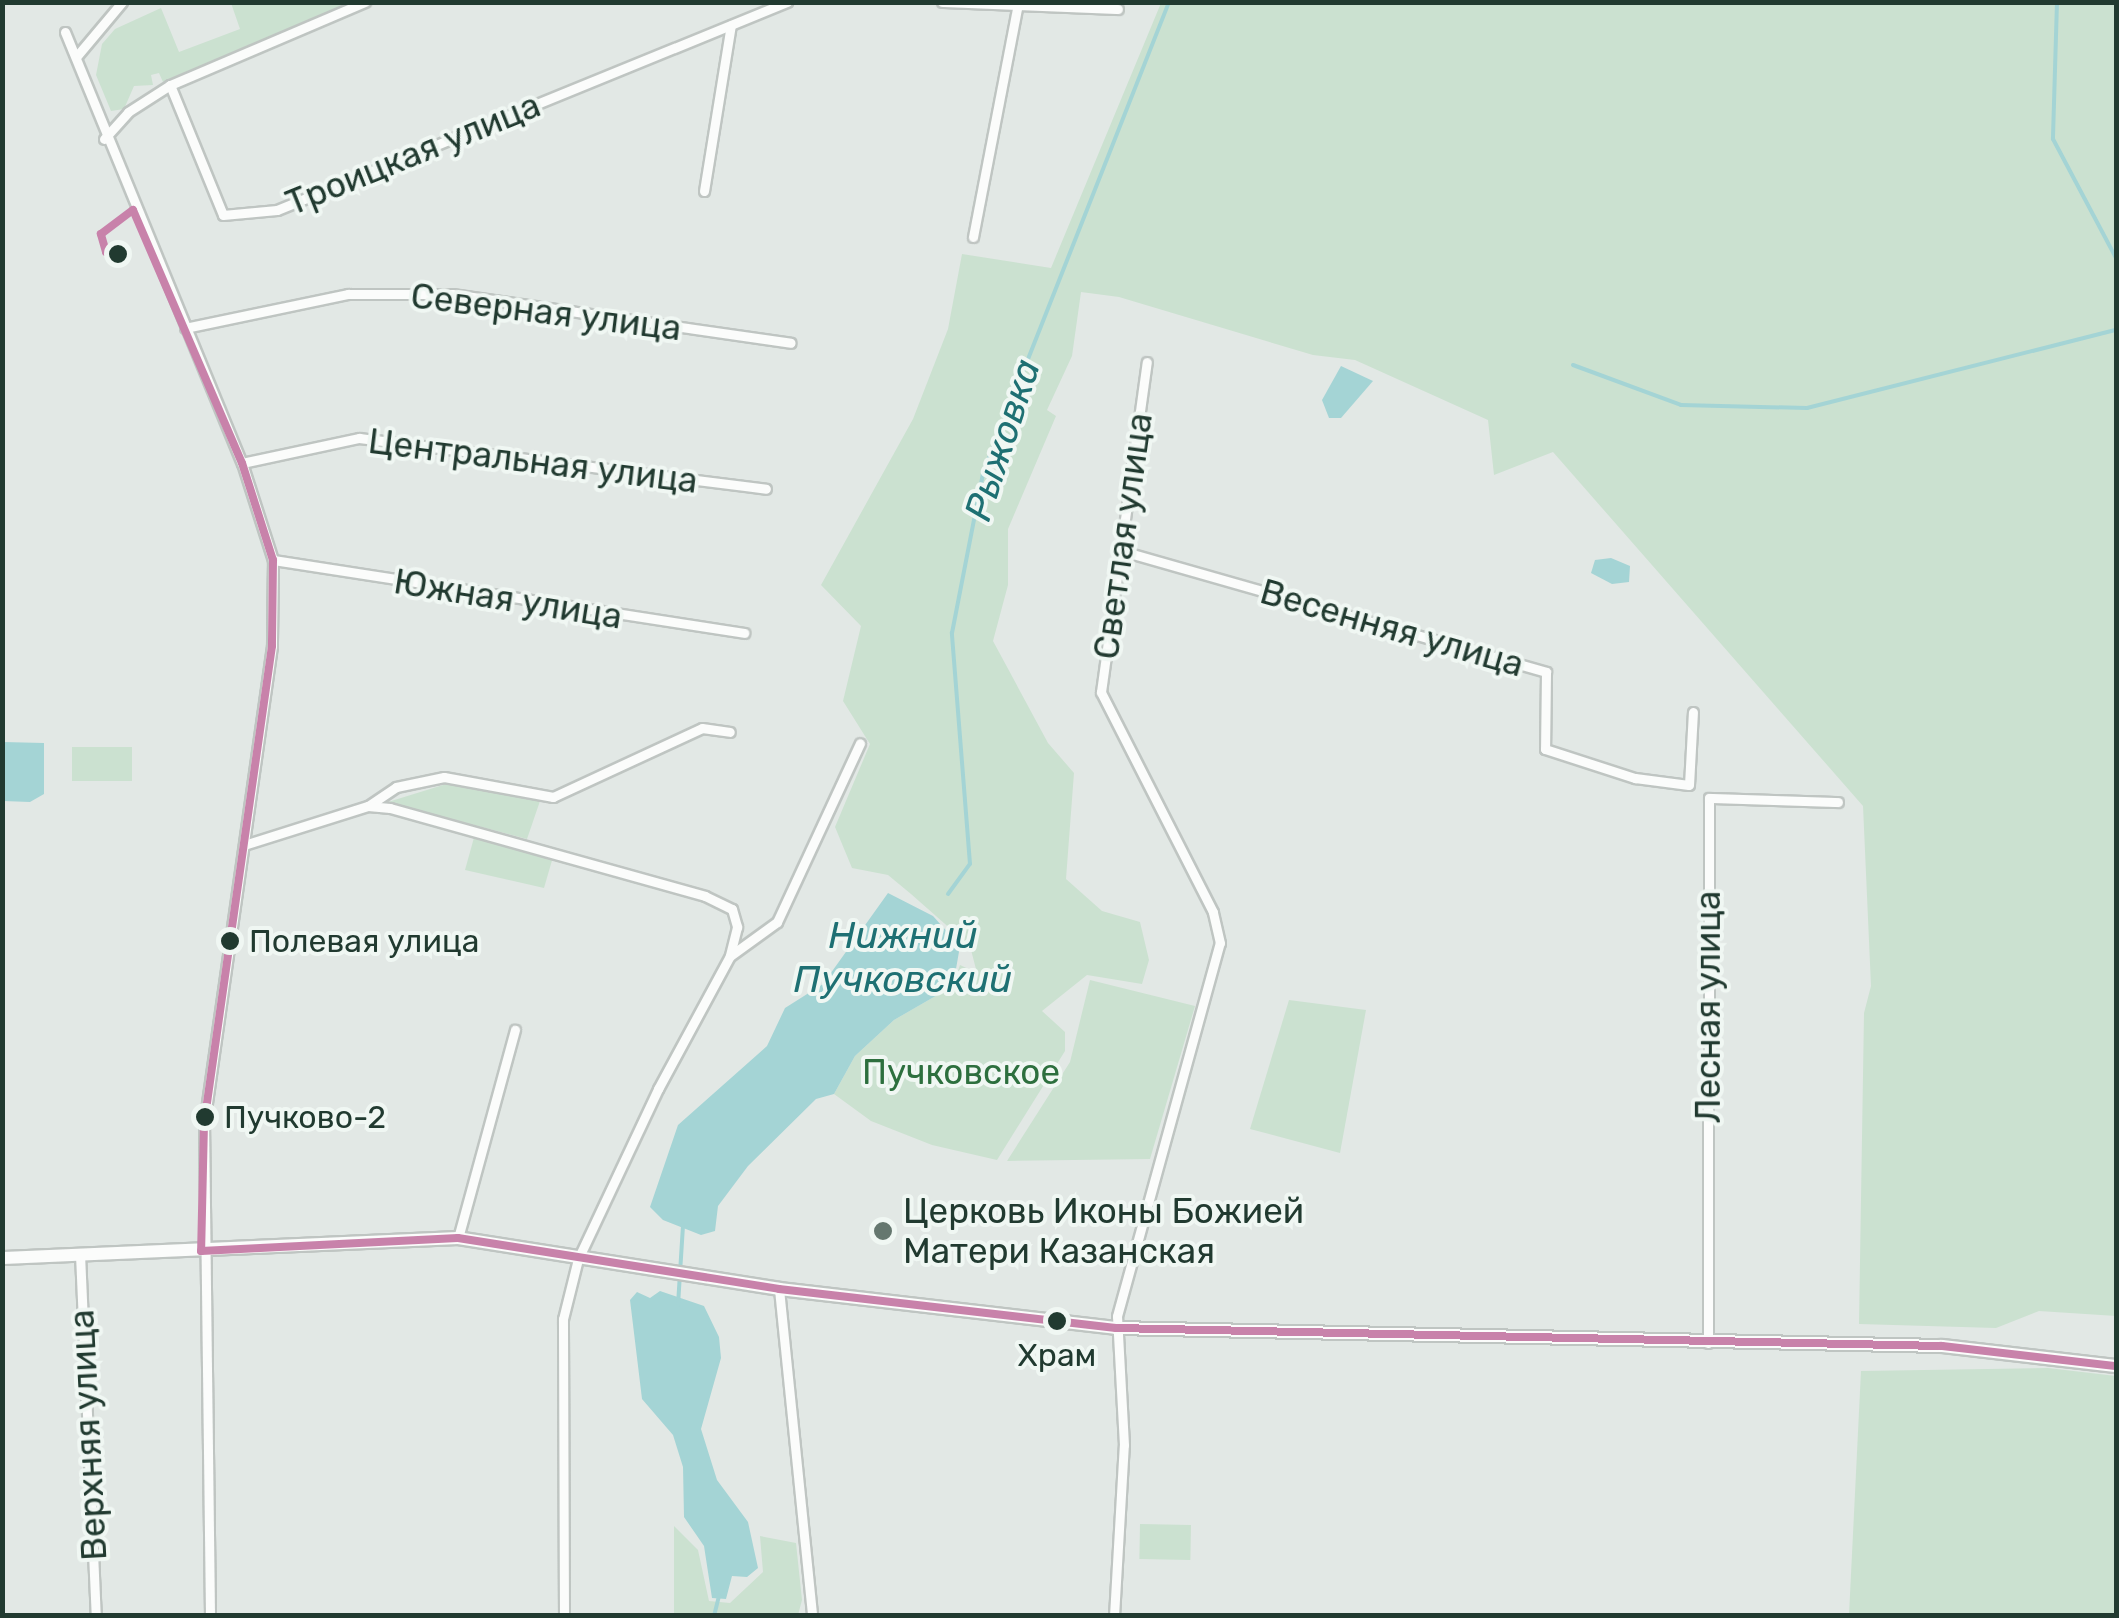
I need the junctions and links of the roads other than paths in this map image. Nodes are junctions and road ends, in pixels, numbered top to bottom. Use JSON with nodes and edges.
{"nodes":[{"id":1,"x":122,"y":2,"type":"edge"},
{"id":2,"x":365,"y":2,"type":"edge"},
{"id":3,"x":787,"y":2,"type":"edge"},
{"id":4,"x":942,"y":2,"type":"edge"},
{"id":5,"x":1017,"y":8,"type":"junction"},
{"id":6,"x":1118,"y":9,"type":"dead end"},
{"id":7,"x":731,"y":25,"type":"junction"},
{"id":8,"x":66,"y":32,"type":"dead end"},
{"id":9,"x":76,"y":57,"type":"junction"},
{"id":10,"x":170,"y":85,"type":"junction"},
{"id":11,"x":104,"y":140,"type":"junction"},
{"id":12,"x":704,"y":190,"type":"dead end"},
{"id":13,"x":973,"y":237,"type":"dead end"},
{"id":14,"x":184,"y":328,"type":"junction"},
{"id":15,"x":790,"y":343,"type":"dead end"},
{"id":16,"x":1148,"y":362,"type":"dead end"},
{"id":17,"x":242,"y":462,"type":"junction"},
{"id":18,"x":766,"y":489,"type":"dead end"},
{"id":19,"x":1122,"y":551,"type":"junction"},
{"id":20,"x":273,"y":560,"type":"junction"},
{"id":21,"x":744,"y":633,"type":"dead end"},
{"id":22,"x":1693,"y":712,"type":"dead end"},
{"id":23,"x":730,"y":732,"type":"dead end"},
{"id":24,"x":860,"y":743,"type":"dead end"},
{"id":25,"x":1838,"y":802,"type":"dead end"},
{"id":26,"x":368,"y":806,"type":"junction"},
{"id":27,"x":244,"y":846,"type":"junction"},
{"id":28,"x":730,"y":956,"type":"junction"},
{"id":29,"x":515,"y":1030,"type":"dead end"},
{"id":30,"x":458,"y":1238,"type":"junction"},
{"id":31,"x":201,"y":1251,"type":"junction"},
{"id":32,"x":80,"y":1254,"type":"junction"},
{"id":33,"x":2,"y":1258,"type":"edge"},
{"id":34,"x":578,"y":1258,"type":"junction"},
{"id":35,"x":779,"y":1288,"type":"junction"},
{"id":36,"x":1116,"y":1328,"type":"junction"},
{"id":37,"x":1708,"y":1346,"type":"junction"},
{"id":38,"x":2116,"y":1366,"type":"edge"},
{"id":39,"x":96,"y":1616,"type":"edge"},
{"id":40,"x":210,"y":1616,"type":"edge"},
{"id":41,"x":564,"y":1616,"type":"edge"},
{"id":42,"x":812,"y":1616,"type":"edge"},
{"id":43,"x":1114,"y":1616,"type":"edge"}],
"edges":[{"from":1,"to":9,"type":"street"},
{"from":2,"to":10,"type":"street"},
{"from":3,"to":7,"type":"street","name":"Троицкая улица"},
{"from":4,"to":5,"type":"street"},
{"from":5,"to":6,"type":"street"},
{"from":5,"to":13,"type":"street"},
{"from":7,"to":10,"type":"street","name":"Троицкая улица"},
{"from":7,"to":12,"type":"street"},
{"from":8,"to":9,"type":"street"},
{"from":9,"to":11,"type":"street"},
{"from":10,"to":11,"type":"street"},
{"from":11,"to":14,"type":"street"},
{"from":14,"to":15,"type":"street","name":"Северная улица"},
{"from":14,"to":17,"type":"street"},
{"from":16,"to":19,"type":"street","name":"Светлая улица"},
{"from":17,"to":18,"type":"street","name":"Центральная улица"},
{"from":17,"to":20,"type":"street"},
{"from":19,"to":22,"type":"street","name":"Весенняя улица"},
{"from":19,"to":36,"type":"street","name":"Светлая улица"},
{"from":20,"to":21,"type":"street","name":"Южная улица"},
{"from":20,"to":27,"type":"street"},
{"from":23,"to":26,"type":"street"},
{"from":24,"to":28,"type":"street"},
{"from":25,"to":37,"type":"street","name":"Лесная улица"},
{"from":26,"to":27,"type":"street"},
{"from":26,"to":28,"type":"street"},
{"from":27,"to":31,"type":"street"},
{"from":28,"to":34,"type":"street"},
{"from":29,"to":30,"type":"street"},
{"from":30,"to":31,"type":"street"},
{"from":30,"to":34,"type":"street"},
{"from":31,"to":32,"type":"street"},
{"from":31,"to":40,"type":"street"},
{"from":32,"to":33,"type":"street"},
{"from":32,"to":39,"type":"street","name":"Верхняя улица"},
{"from":34,"to":35,"type":"street"},
{"from":34,"to":41,"type":"street"},
{"from":35,"to":36,"type":"street"},
{"from":35,"to":42,"type":"street"},
{"from":36,"to":37,"type":"street"},
{"from":36,"to":43,"type":"street","name":"Светлая улица"},
{"from":37,"to":38,"type":"street"}]}
